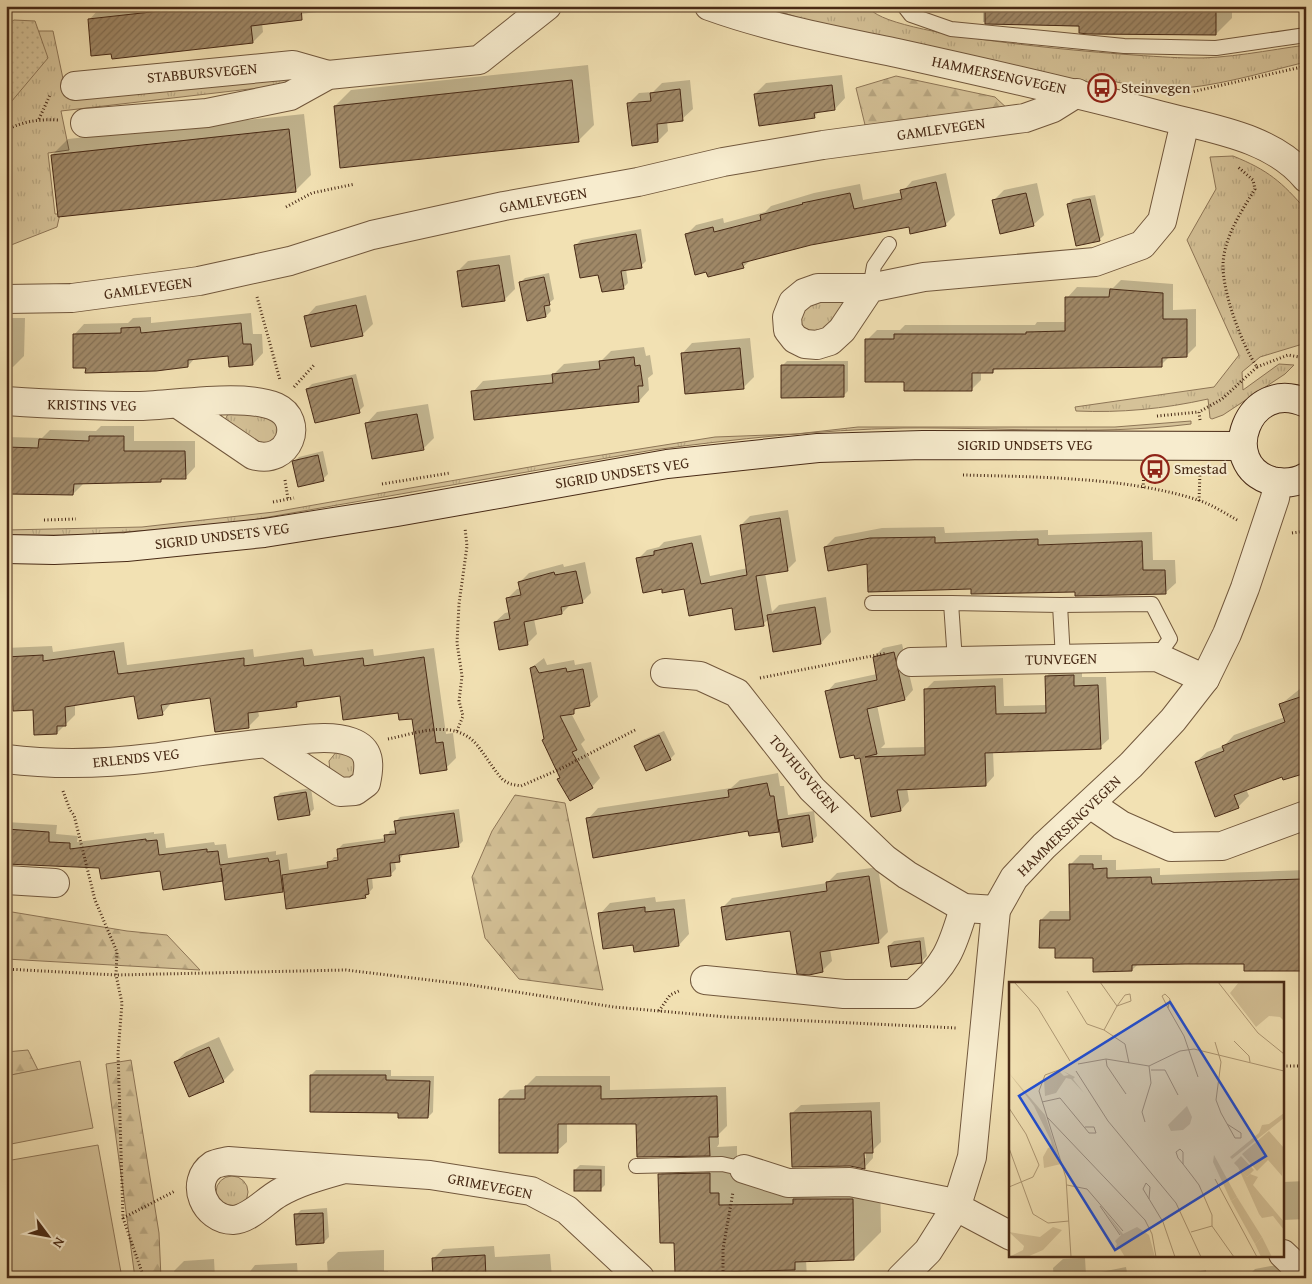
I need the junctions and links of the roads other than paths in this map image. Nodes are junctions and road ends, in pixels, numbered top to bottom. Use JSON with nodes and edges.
{"nodes":[{"id":1,"x":547,"y":6,"type":"edge"},
{"id":2,"x":709,"y":6,"type":"edge"},
{"id":3,"x":904,"y":6,"type":"edge"},
{"id":4,"x":1306,"y":35,"type":"edge"},
{"id":5,"x":328,"y":75,"type":"junction"},
{"id":6,"x":75,"y":86,"type":"dead end"},
{"id":7,"x":1077,"y":92,"type":"junction"},
{"id":8,"x":1185,"y":122,"type":"junction"},
{"id":9,"x":85,"y":123,"type":"road end"},
{"id":10,"x":1306,"y":178,"type":"edge"},
{"id":11,"x":889,"y":244,"type":"dead end"},
{"id":12,"x":870,"y":288,"type":"joint"},
{"id":13,"x":6,"y":299,"type":"edge"},
{"id":14,"x":6,"y":401,"type":"edge"},
{"id":15,"x":1305,"y":402,"type":"edge"},
{"id":16,"x":178,"y":404,"type":"junction"},
{"id":17,"x":1242,"y":446,"type":"junction"},
{"id":18,"x":1306,"y":477,"type":"edge"},
{"id":19,"x":1278,"y":482,"type":"junction"},
{"id":20,"x":6,"y":549,"type":"edge"},
{"id":21,"x":951,"y":603,"type":"junction"},
{"id":22,"x":872,"y":604,"type":"dead end"},
{"id":23,"x":1060,"y":605,"type":"junction"},
{"id":24,"x":1157,"y":657,"type":"junction"},
{"id":25,"x":1063,"y":659,"type":"junction"},
{"id":26,"x":955,"y":661,"type":"junction"},
{"id":27,"x":911,"y":662,"type":"road end"},
{"id":28,"x":665,"y":673,"type":"dead end"},
{"id":29,"x":1205,"y":679,"type":"junction"},
{"id":30,"x":266,"y":743,"type":"junction"},
{"id":31,"x":6,"y":759,"type":"edge"},
{"id":32,"x":1090,"y":804,"type":"junction"},
{"id":33,"x":1306,"y":815,"type":"edge"},
{"id":34,"x":6,"y":880,"type":"edge"},
{"id":35,"x":55,"y":883,"type":"dead end"},
{"id":36,"x":964,"y":908,"type":"junction"},
{"id":37,"x":996,"y":910,"type":"junction"},
{"id":38,"x":705,"y":980,"type":"dead end"},
{"id":39,"x":636,"y":1166,"type":"dead end"},
{"id":40,"x":744,"y":1169,"type":"joint"},
{"id":41,"x":341,"y":1170,"type":"junction"},
{"id":42,"x":957,"y":1205,"type":"junction"},
{"id":43,"x":1009,"y":1235,"type":"edge"},
{"id":44,"x":1284,"y":1249,"type":"edge"},
{"id":45,"x":1306,"y":1249,"type":"edge"},
{"id":46,"x":1284,"y":1255,"type":"edge"},
{"id":47,"x":1306,"y":1276,"type":"edge"},
{"id":48,"x":640,"y":1278,"type":"edge"},
{"id":49,"x":901,"y":1278,"type":"edge"}],
"edges":[{"from":1,"to":5,"type":"street","name":"STABBURSVEGEN"},
{"from":2,"to":7,"type":"street","name":"HAMMERSENGVEGEN"},
{"from":3,"to":4,"type":"lane"},
{"from":5,"to":6,"type":"street","name":"STABBURSVEGEN"},
{"from":5,"to":9,"type":"street","name":"STABBURSVEGEN"},
{"from":7,"to":8,"type":"street","name":"HAMMERSENGVEGEN"},
{"from":7,"to":13,"type":"street","name":"GAMLEVEGEN"},
{"from":8,"to":10,"type":"street","name":"HAMMERSENGVEGEN"},
{"from":8,"to":12,"type":"street"},
{"from":11,"to":12,"type":"lane"},
{"from":14,"to":16,"type":"street","name":"KRISTINS VEG"},
{"from":15,"to":17,"type":"street"},
{"from":16,"to":16,"type":"street","name":"KRISTINS VEG"},
{"from":17,"to":19,"type":"street"},
{"from":17,"to":20,"type":"street","name":"SIGRID UNDSETS VEG"},
{"from":18,"to":19,"type":"street"},
{"from":19,"to":29,"type":"street","name":"HAMMERSENGVEGEN"},
{"from":21,"to":22,"type":"lane"},
{"from":21,"to":23,"type":"lane"},
{"from":21,"to":26,"type":"lane"},
{"from":23,"to":24,"type":"lane"},
{"from":23,"to":25,"type":"lane"},
{"from":24,"to":25,"type":"street","name":"TUNVEGEN"},
{"from":24,"to":29,"type":"street","name":"TUNVEGEN"},
{"from":25,"to":26,"type":"street","name":"TUNVEGEN"},
{"from":26,"to":27,"type":"street","name":"TUNVEGEN"},
{"from":28,"to":36,"type":"street","name":"TOVHUSVEGEN"},
{"from":29,"to":32,"type":"street","name":"HAMMERSENGVEGEN"},
{"from":30,"to":30,"type":"street","name":"ERLENDS VEG"},
{"from":30,"to":31,"type":"street","name":"ERLENDS VEG"},
{"from":32,"to":33,"type":"street"},
{"from":32,"to":37,"type":"street","name":"HAMMERSENGVEGEN"},
{"from":34,"to":35,"type":"street"},
{"from":36,"to":37,"type":"street","name":"TOVHUSVEGEN"},
{"from":36,"to":38,"type":"street"},
{"from":37,"to":42,"type":"street","name":"HAMMERSENGVEGEN"},
{"from":39,"to":40,"type":"lane"},
{"from":40,"to":42,"type":"street"},
{"from":41,"to":41,"type":"street","name":"GRIMEVEGEN"},
{"from":41,"to":48,"type":"street","name":"GRIMEVEGEN"},
{"from":42,"to":43,"type":"street"},
{"from":42,"to":49,"type":"street","name":"HAMMERSENGVEGEN"},
{"from":44,"to":45,"type":"street"},
{"from":46,"to":47,"type":"street"}]}
